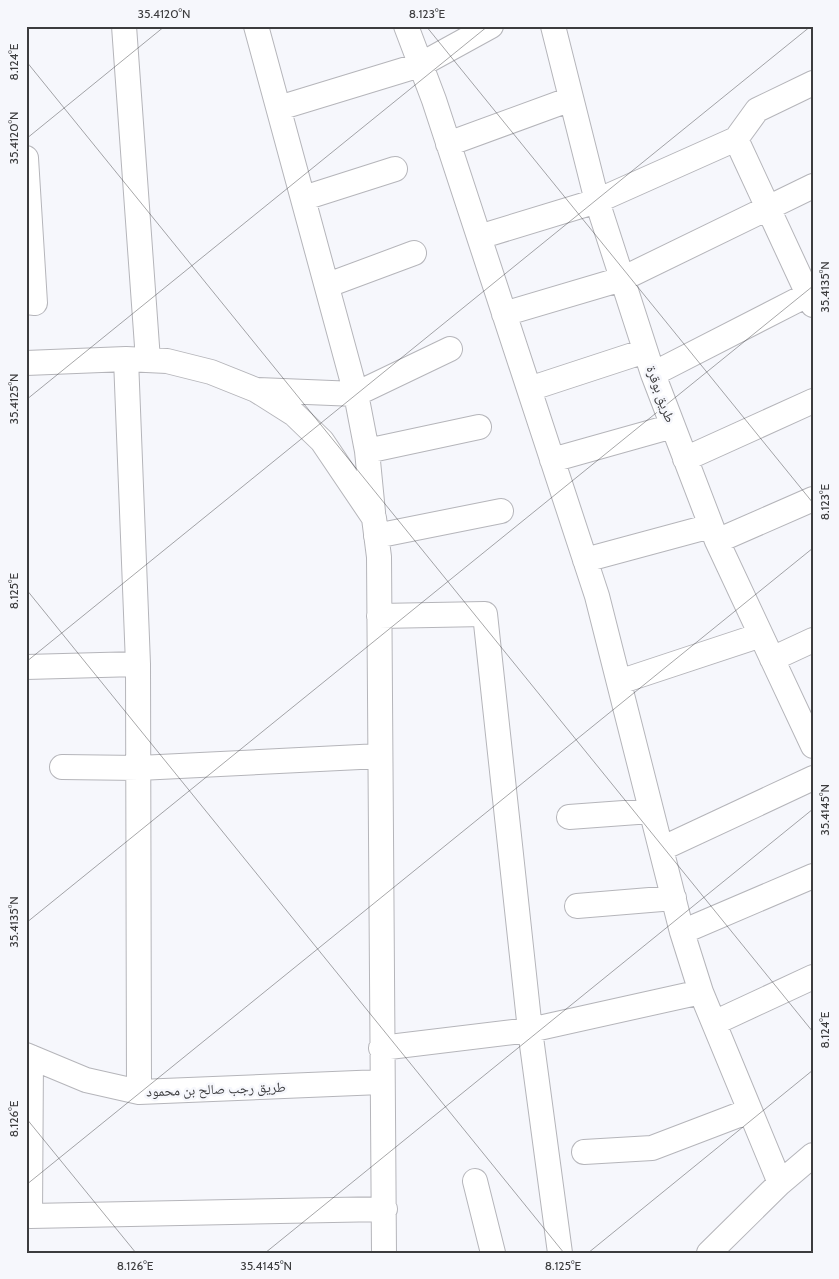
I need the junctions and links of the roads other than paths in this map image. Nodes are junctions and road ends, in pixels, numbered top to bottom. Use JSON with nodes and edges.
{"nodes":[{"id":1,"x":124,"y":26,"type":"edge"},
{"id":2,"x":256,"y":26,"type":"edge"},
{"id":3,"x":406,"y":26,"type":"edge"},
{"id":4,"x":491,"y":26,"type":"edge"},
{"id":5,"x":553,"y":26,"type":"edge"},
{"id":6,"x":420,"y":65,"type":"junction"},
{"id":7,"x":813,"y":83,"type":"edge"},
{"id":8,"x":571,"y":99,"type":"junction"},
{"id":9,"x":279,"y":108,"type":"junction"},
{"id":10,"x":736,"y":139,"type":"junction"},
{"id":11,"x":448,"y":144,"type":"junction"},
{"id":12,"x":26,"y":158,"type":"edge"},
{"id":13,"x":396,"y":169,"type":"dead end"},
{"id":14,"x":813,"y":186,"type":"edge"},
{"id":15,"x":304,"y":198,"type":"junction"},
{"id":16,"x":597,"y":201,"type":"junction"},
{"id":17,"x":769,"y":209,"type":"junction"},
{"id":18,"x":479,"y":237,"type":"junction"},
{"id":19,"x":414,"y":253,"type":"dead end"},
{"id":20,"x":622,"y":279,"type":"junction"},
{"id":21,"x":328,"y":285,"type":"junction"},
{"id":22,"x":811,"y":297,"type":"edge"},
{"id":23,"x":26,"y":302,"type":"edge"},
{"id":24,"x":504,"y":314,"type":"junction"},
{"id":25,"x":450,"y":348,"type":"dead end"},
{"id":26,"x":645,"y":351,"type":"junction"},
{"id":27,"x":137,"y":360,"type":"junction"},
{"id":28,"x":26,"y":363,"type":"edge"},
{"id":29,"x":652,"y":374,"type":"junction"},
{"id":30,"x":529,"y":389,"type":"junction"},
{"id":31,"x":256,"y":390,"type":"junction"},
{"id":32,"x":356,"y":394,"type":"junction"},
{"id":33,"x":813,"y":401,"type":"edge"},
{"id":34,"x":673,"y":426,"type":"junction"},
{"id":35,"x":479,"y":427,"type":"dead end"},
{"id":36,"x":368,"y":451,"type":"junction"},
{"id":37,"x":685,"y":458,"type":"junction"},
{"id":38,"x":552,"y":460,"type":"junction"},
{"id":39,"x":813,"y":499,"type":"edge"},
{"id":40,"x":502,"y":511,"type":"dead end"},
{"id":41,"x":375,"y":527,"type":"junction"},
{"id":42,"x":714,"y":533,"type":"junction"},
{"id":43,"x":585,"y":560,"type":"junction"},
{"id":44,"x":379,"y":616,"type":"junction"},
{"id":45,"x":761,"y":635,"type":"junction"},
{"id":46,"x":813,"y":640,"type":"edge"},
{"id":47,"x":772,"y":659,"type":"junction"},
{"id":48,"x":138,"y":664,"type":"junction"},
{"id":49,"x":26,"y":668,"type":"edge"},
{"id":50,"x":619,"y":682,"type":"junction"},
{"id":51,"x":813,"y":746,"type":"edge"},
{"id":52,"x":380,"y":756,"type":"junction"},
{"id":53,"x":62,"y":767,"type":"dead end"},
{"id":54,"x":139,"y":768,"type":"junction"},
{"id":55,"x":813,"y":778,"type":"edge"},
{"id":56,"x":652,"y":811,"type":"junction"},
{"id":57,"x":569,"y":817,"type":"dead end"},
{"id":58,"x":661,"y":849,"type":"junction"},
{"id":59,"x":813,"y":876,"type":"edge"},
{"id":60,"x":674,"y":898,"type":"junction"},
{"id":61,"x":577,"y":906,"type":"dead end"},
{"id":62,"x":682,"y":932,"type":"junction"},
{"id":63,"x":813,"y":977,"type":"edge"},
{"id":64,"x":701,"y":992,"type":"junction"},
{"id":65,"x":714,"y":1023,"type":"junction"},
{"id":66,"x":530,"y":1030,"type":"junction"},
{"id":67,"x":381,"y":1048,"type":"junction"},
{"id":68,"x":28,"y":1056,"type":"edge"},
{"id":69,"x":381,"y":1082,"type":"junction"},
{"id":70,"x":139,"y":1092,"type":"junction"},
{"id":71,"x":749,"y":1112,"type":"junction"},
{"id":72,"x":584,"y":1152,"type":"dead end"},
{"id":73,"x":813,"y":1155,"type":"edge"},
{"id":74,"x":475,"y":1181,"type":"dead end"},
{"id":75,"x":780,"y":1183,"type":"junction"},
{"id":76,"x":385,"y":1209,"type":"junction"},
{"id":77,"x":384,"y":1253,"type":"edge"},
{"id":78,"x":492,"y":1253,"type":"edge"},
{"id":79,"x":560,"y":1253,"type":"edge"},
{"id":80,"x":709,"y":1253,"type":"edge"}],
"edges":[{"from":1,"to":27,"type":"street"},
{"from":2,"to":9,"type":"street"},
{"from":3,"to":6,"type":"street"},
{"from":4,"to":6,"type":"street"},
{"from":5,"to":8,"type":"street","name":"طريق بوقرة"},
{"from":6,"to":9,"type":"street"},
{"from":6,"to":11,"type":"street"},
{"from":7,"to":10,"type":"street"},
{"from":8,"to":11,"type":"street"},
{"from":8,"to":16,"type":"street","name":"طريق بوقرة"},
{"from":9,"to":15,"type":"street"},
{"from":10,"to":16,"type":"street"},
{"from":10,"to":17,"type":"street"},
{"from":11,"to":18,"type":"street"},
{"from":12,"to":23,"type":"street"},
{"from":13,"to":15,"type":"street"},
{"from":14,"to":17,"type":"street"},
{"from":15,"to":21,"type":"street"},
{"from":16,"to":18,"type":"street"},
{"from":16,"to":20,"type":"street","name":"طريق بوقرة"},
{"from":17,"to":20,"type":"street"},
{"from":17,"to":22,"type":"street"},
{"from":18,"to":24,"type":"street"},
{"from":19,"to":21,"type":"street"},
{"from":20,"to":24,"type":"street"},
{"from":20,"to":26,"type":"street","name":"طريق بوقرة"},
{"from":21,"to":32,"type":"street"},
{"from":22,"to":29,"type":"street"},
{"from":24,"to":30,"type":"street"},
{"from":25,"to":32,"type":"street"},
{"from":26,"to":29,"type":"street","name":"طريق بوقرة"},
{"from":26,"to":30,"type":"street"},
{"from":27,"to":28,"type":"street"},
{"from":27,"to":31,"type":"street"},
{"from":27,"to":48,"type":"street"},
{"from":29,"to":34,"type":"street","name":"طريق بوقرة"},
{"from":30,"to":38,"type":"street"},
{"from":31,"to":32,"type":"street"},
{"from":31,"to":41,"type":"street"},
{"from":32,"to":36,"type":"street"},
{"from":33,"to":37,"type":"street"},
{"from":34,"to":37,"type":"street","name":"طريق بوقرة"},
{"from":34,"to":38,"type":"street"},
{"from":35,"to":36,"type":"street"},
{"from":36,"to":41,"type":"street"},
{"from":37,"to":42,"type":"street","name":"طريق بوقرة"},
{"from":38,"to":43,"type":"street"},
{"from":39,"to":42,"type":"street"},
{"from":40,"to":41,"type":"street"},
{"from":41,"to":44,"type":"street"},
{"from":42,"to":43,"type":"street"},
{"from":42,"to":45,"type":"street","name":"طريق بوقرة"},
{"from":43,"to":50,"type":"street"},
{"from":44,"to":52,"type":"street"},
{"from":44,"to":66,"type":"street"},
{"from":45,"to":47,"type":"street","name":"طريق بوقرة"},
{"from":45,"to":50,"type":"street"},
{"from":46,"to":47,"type":"street"},
{"from":47,"to":51,"type":"street","name":"طريق بوقرة"},
{"from":48,"to":49,"type":"street"},
{"from":48,"to":54,"type":"street"},
{"from":50,"to":56,"type":"street"},
{"from":52,"to":54,"type":"street"},
{"from":52,"to":67,"type":"street"},
{"from":53,"to":54,"type":"street"},
{"from":54,"to":70,"type":"street"},
{"from":55,"to":58,"type":"street"},
{"from":56,"to":57,"type":"street"},
{"from":56,"to":58,"type":"street"},
{"from":58,"to":60,"type":"street"},
{"from":59,"to":62,"type":"street"},
{"from":60,"to":61,"type":"street"},
{"from":60,"to":62,"type":"street"},
{"from":62,"to":64,"type":"street"},
{"from":63,"to":65,"type":"street"},
{"from":64,"to":65,"type":"street"},
{"from":64,"to":66,"type":"street"},
{"from":65,"to":71,"type":"street"},
{"from":66,"to":67,"type":"street"},
{"from":66,"to":79,"type":"street"},
{"from":67,"to":69,"type":"street"},
{"from":68,"to":70,"type":"street","name":"طريق رجب صالح بن محمود"},
{"from":68,"to":76,"type":"street"},
{"from":69,"to":70,"type":"street","name":"طريق رجب صالح بن محمود"},
{"from":69,"to":76,"type":"street"},
{"from":71,"to":72,"type":"street"},
{"from":71,"to":75,"type":"street"},
{"from":73,"to":75,"type":"street"},
{"from":74,"to":78,"type":"street"},
{"from":75,"to":80,"type":"street"},
{"from":76,"to":77,"type":"street"}]}
